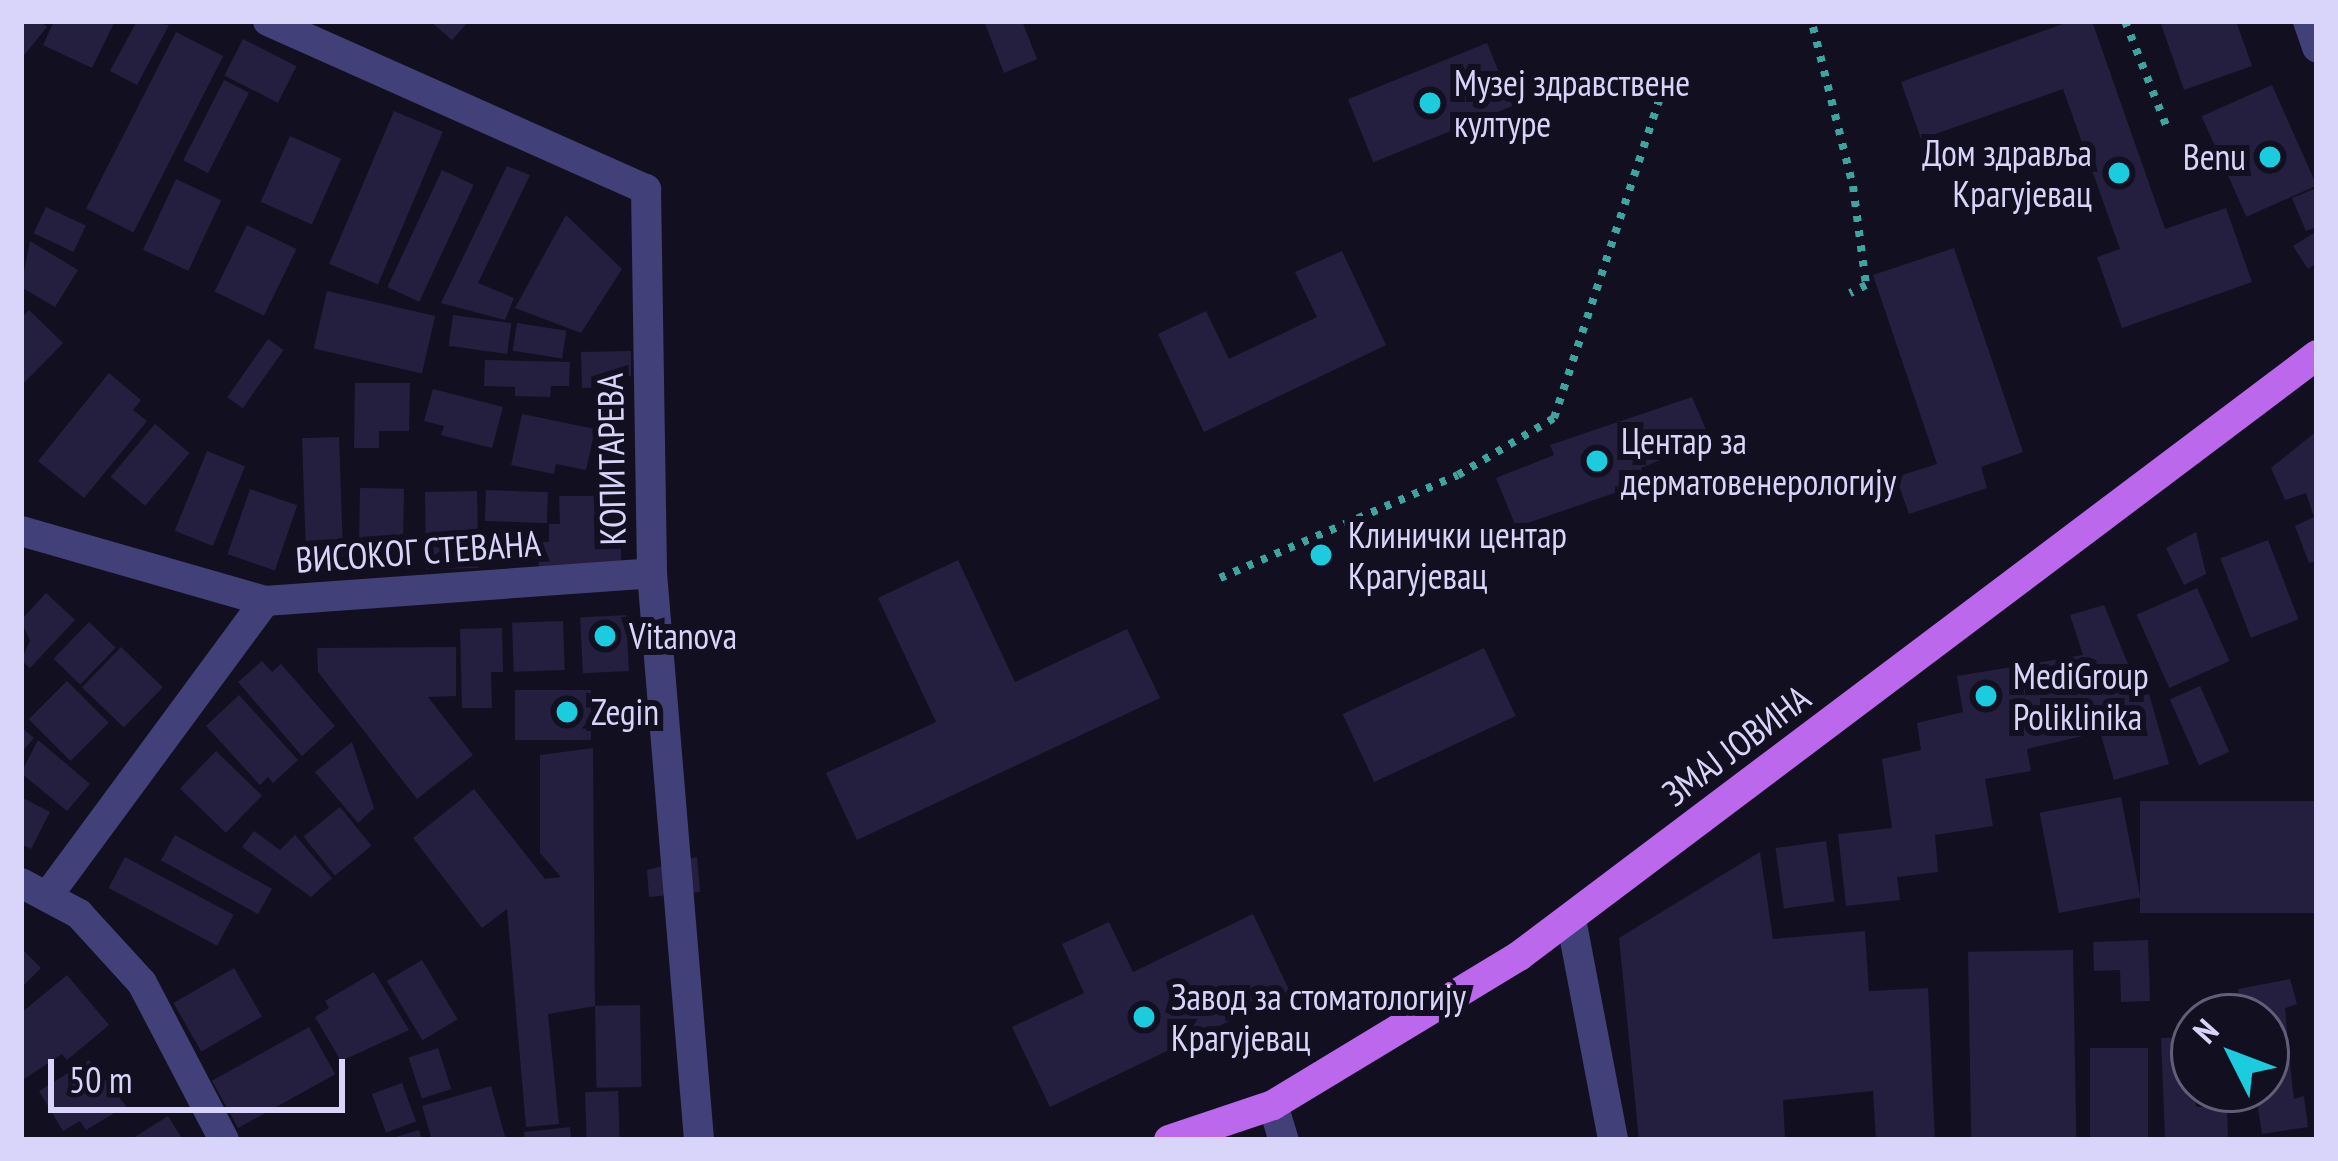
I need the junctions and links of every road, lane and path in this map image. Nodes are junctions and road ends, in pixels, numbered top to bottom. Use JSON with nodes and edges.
{"nodes":[{"id":1,"x":268,"y":21,"type":"edge"},
{"id":2,"x":2125,"y":21,"type":"edge"},
{"id":3,"x":2308,"y":21,"type":"edge"},
{"id":4,"x":1814,"y":27,"type":"dead end"},
{"id":5,"x":2317,"y":47,"type":"edge"},
{"id":6,"x":1664,"y":86,"type":"dead end"},
{"id":7,"x":2168,"y":130,"type":"dead end"},
{"id":8,"x":1850,"y":293,"type":"dead end"},
{"id":9,"x":2317,"y":355,"type":"edge"},
{"id":10,"x":21,"y":531,"type":"edge"},
{"id":11,"x":652,"y":573,"type":"junction"},
{"id":12,"x":1220,"y":578,"type":"dead end"},
{"id":13,"x":266,"y":601,"type":"junction"},
{"id":14,"x":35,"y":889,"type":"edge"},
{"id":15,"x":1571,"y":920,"type":"junction"},
{"id":16,"x":1273,"y":1106,"type":"junction"},
{"id":17,"x":224,"y":1140,"type":"edge"},
{"id":18,"x":699,"y":1140,"type":"edge"},
{"id":19,"x":1168,"y":1140,"type":"edge"},
{"id":20,"x":1284,"y":1140,"type":"edge"},
{"id":21,"x":1613,"y":1140,"type":"edge"}],
"edges":[{"from":1,"to":11,"type":"street","name":"КОПИТАРЕВА"},
{"from":2,"to":7,"type":"path"},
{"from":3,"to":5,"type":"street"},
{"from":4,"to":8,"type":"path"},
{"from":6,"to":12,"type":"path"},
{"from":9,"to":15,"type":"main road","name":"ЗМАЈ ЈОВИНА"},
{"from":10,"to":13,"type":"street"},
{"from":11,"to":13,"type":"street","name":"ВИСОКОГ СТЕВАНА"},
{"from":11,"to":18,"type":"street","name":"КОПИТАРЕВА"},
{"from":13,"to":14,"type":"street","name":"ВИСОКОГ СТЕВАНА"},
{"from":14,"to":17,"type":"street","name":"ВИСОКОГ СТЕВАНА"},
{"from":15,"to":16,"type":"main road","name":"ЗМАЈ ЈОВИНА"},
{"from":15,"to":21,"type":"street"},
{"from":16,"to":19,"type":"main road","name":"ЗМАЈ ЈОВИНА"},
{"from":16,"to":20,"type":"street"}]}
